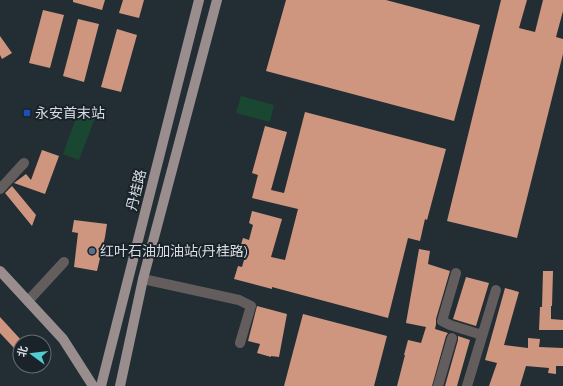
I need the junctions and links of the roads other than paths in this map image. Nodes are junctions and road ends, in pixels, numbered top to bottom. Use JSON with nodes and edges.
{"nodes":[{"id":1,"x":199,"y":0,"type":"edge"},
{"id":2,"x":217,"y":0,"type":"edge"},
{"id":3,"x":24,"y":163,"type":"dead end"},
{"id":4,"x":0,"y":189,"type":"edge"},
{"id":5,"x":64,"y":262,"type":"dead end"},
{"id":6,"x":1,"y":273,"type":"edge"},
{"id":7,"x":456,"y":273,"type":"dead end"},
{"id":8,"x":143,"y":279,"type":"junction"},
{"id":9,"x":496,"y":290,"type":"dead end"},
{"id":10,"x":28,"y":301,"type":"junction"},
{"id":11,"x":482,"y":335,"type":"junction"},
{"id":12,"x":452,"y":338,"type":"dead end"},
{"id":13,"x":240,"y":344,"type":"dead end"},
{"id":14,"x":93,"y":386,"type":"edge"},
{"id":15,"x":100,"y":386,"type":"edge"},
{"id":16,"x":120,"y":386,"type":"edge"},
{"id":17,"x":438,"y":386,"type":"edge"},
{"id":18,"x":467,"y":386,"type":"edge"}],
"edges":[{"from":1,"to":15,"type":"main road","name":"丹桂路"},
{"from":2,"to":8,"type":"main road","name":"丹桂路"},
{"from":3,"to":4,"type":"lane"},
{"from":5,"to":10,"type":"lane"},
{"from":6,"to":10,"type":"main road"},
{"from":7,"to":11,"type":"lane"},
{"from":8,"to":13,"type":"lane"},
{"from":8,"to":16,"type":"main road","name":"丹桂路"},
{"from":9,"to":11,"type":"lane"},
{"from":10,"to":14,"type":"main road"},
{"from":11,"to":18,"type":"lane"},
{"from":12,"to":17,"type":"lane"}]}
